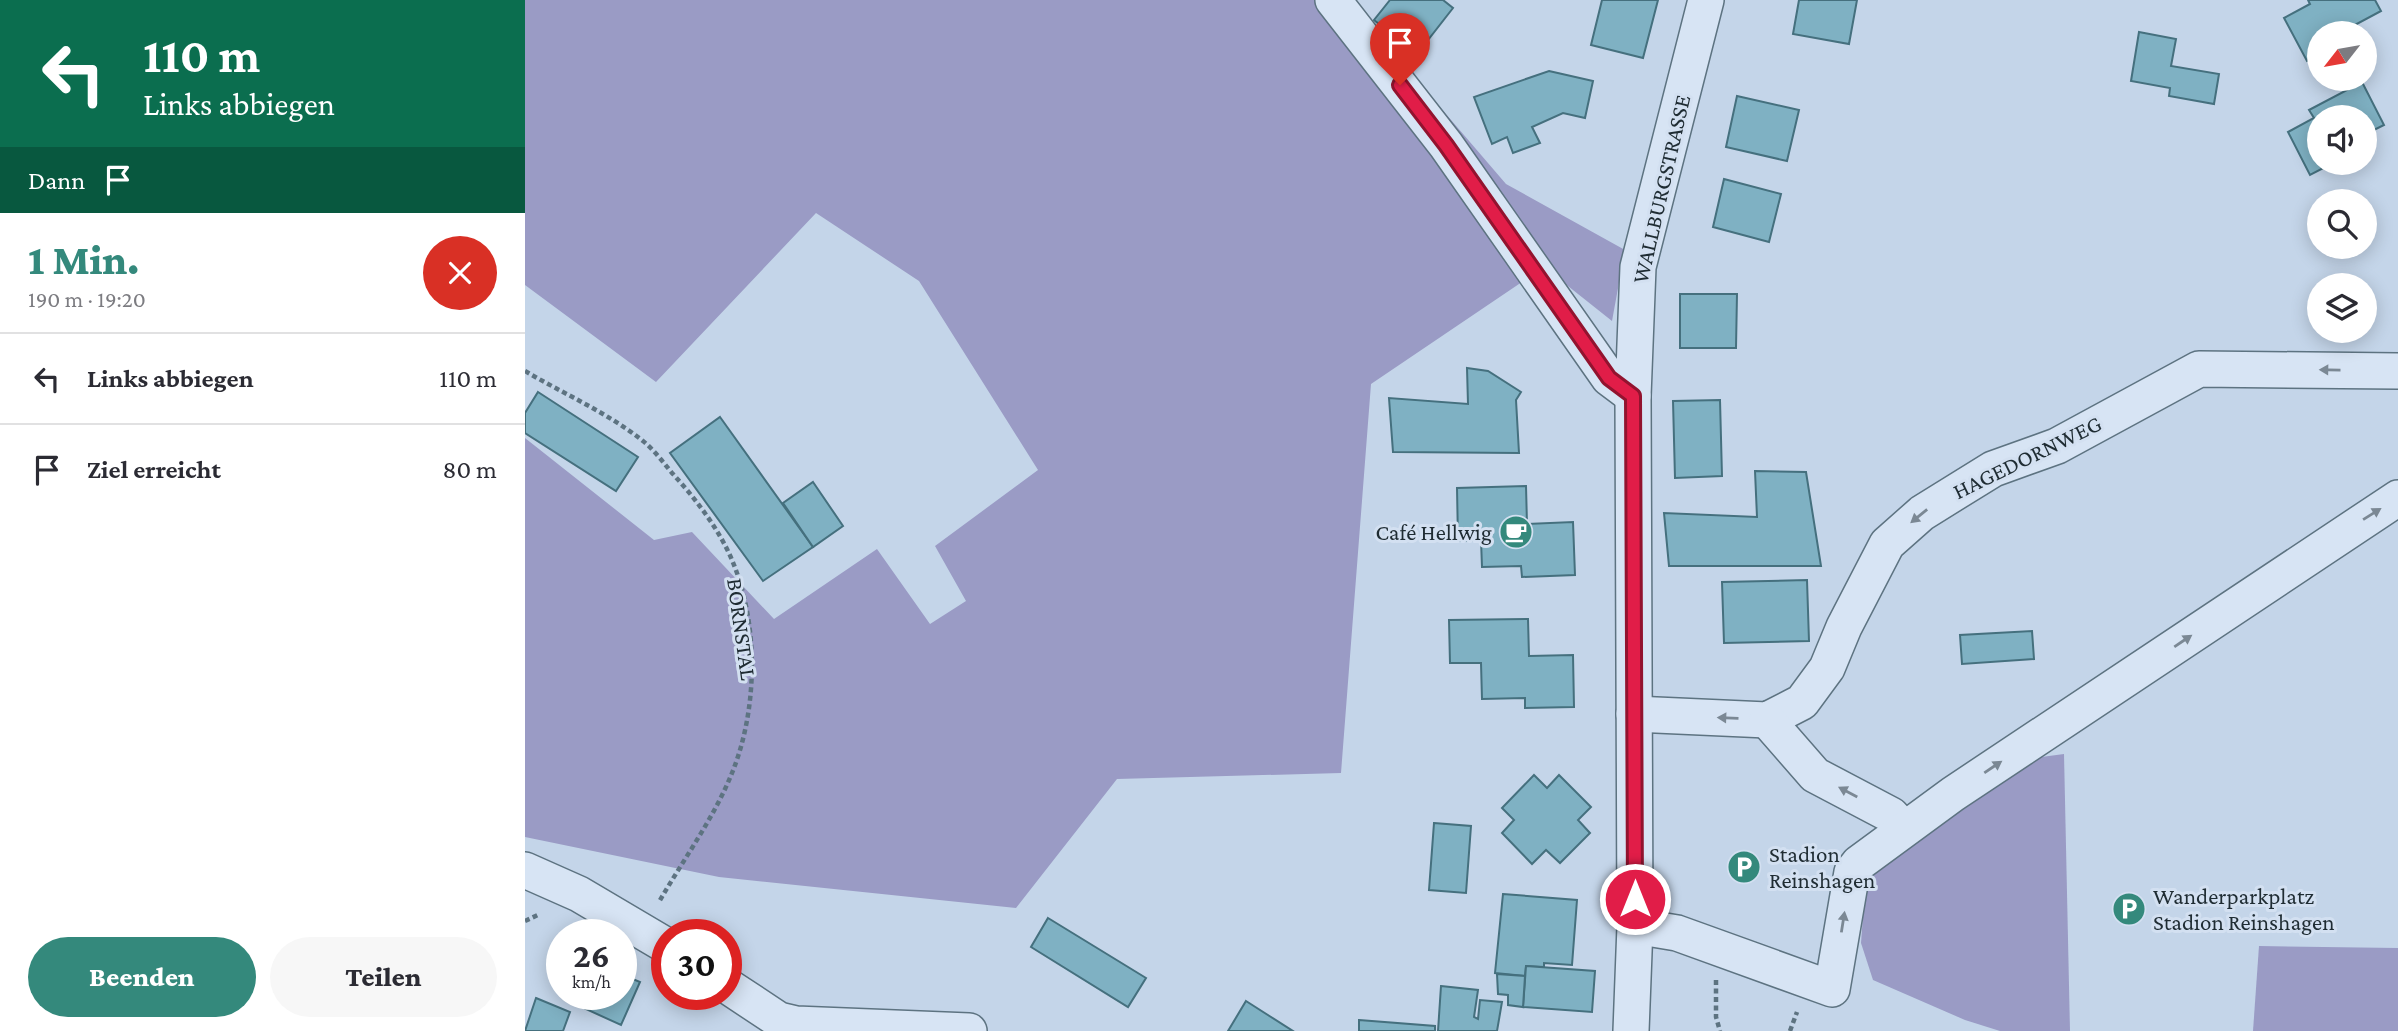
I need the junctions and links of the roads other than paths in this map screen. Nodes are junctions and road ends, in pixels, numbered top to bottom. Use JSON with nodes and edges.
{"nodes":[{"id":1,"x":1333,"y":0,"type":"edge"},
{"id":2,"x":1706,"y":0,"type":"edge"},
{"id":3,"x":2398,"y":371,"type":"edge"},
{"id":4,"x":1633,"y":396,"type":"junction"},
{"id":5,"x":2398,"y":498,"type":"edge"},
{"id":6,"x":1635,"y":714,"type":"junction"},
{"id":7,"x":1766,"y":720,"type":"junction"},
{"id":8,"x":1904,"y":829,"type":"junction"},
{"id":9,"x":525,"y":870,"type":"edge"},
{"id":10,"x":1635,"y":926,"type":"junction"},
{"id":11,"x":651,"y":936,"type":"edge"},
{"id":12,"x":742,"y":996,"type":"edge"},
{"id":13,"x":969,"y":1031,"type":"edge"},
{"id":14,"x":1631,"y":1031,"type":"edge"}],
"edges":[{"from":1,"to":4,"type":"street"},
{"from":2,"to":4,"type":"street","name":"WALLBURGSTRASSE"},
{"from":3,"to":7,"type":"street","name":"HAGEDORNWEG","one_way":true},
{"from":4,"to":6,"type":"street","name":"WALLBURGSTRASSE"},
{"from":8,"to":5,"type":"street","one_way":true},
{"from":7,"to":6,"type":"street","name":"HAGEDORNWEG","one_way":true},
{"from":6,"to":10,"type":"street","name":"WALLBURGSTRASSE"},
{"from":8,"to":7,"type":"street","one_way":true},
{"from":10,"to":8,"type":"street","one_way":true},
{"from":9,"to":11,"type":"street"},
{"from":10,"to":14,"type":"street","name":"WALLBURGSTRASSE"},
{"from":12,"to":13,"type":"street"}]}
